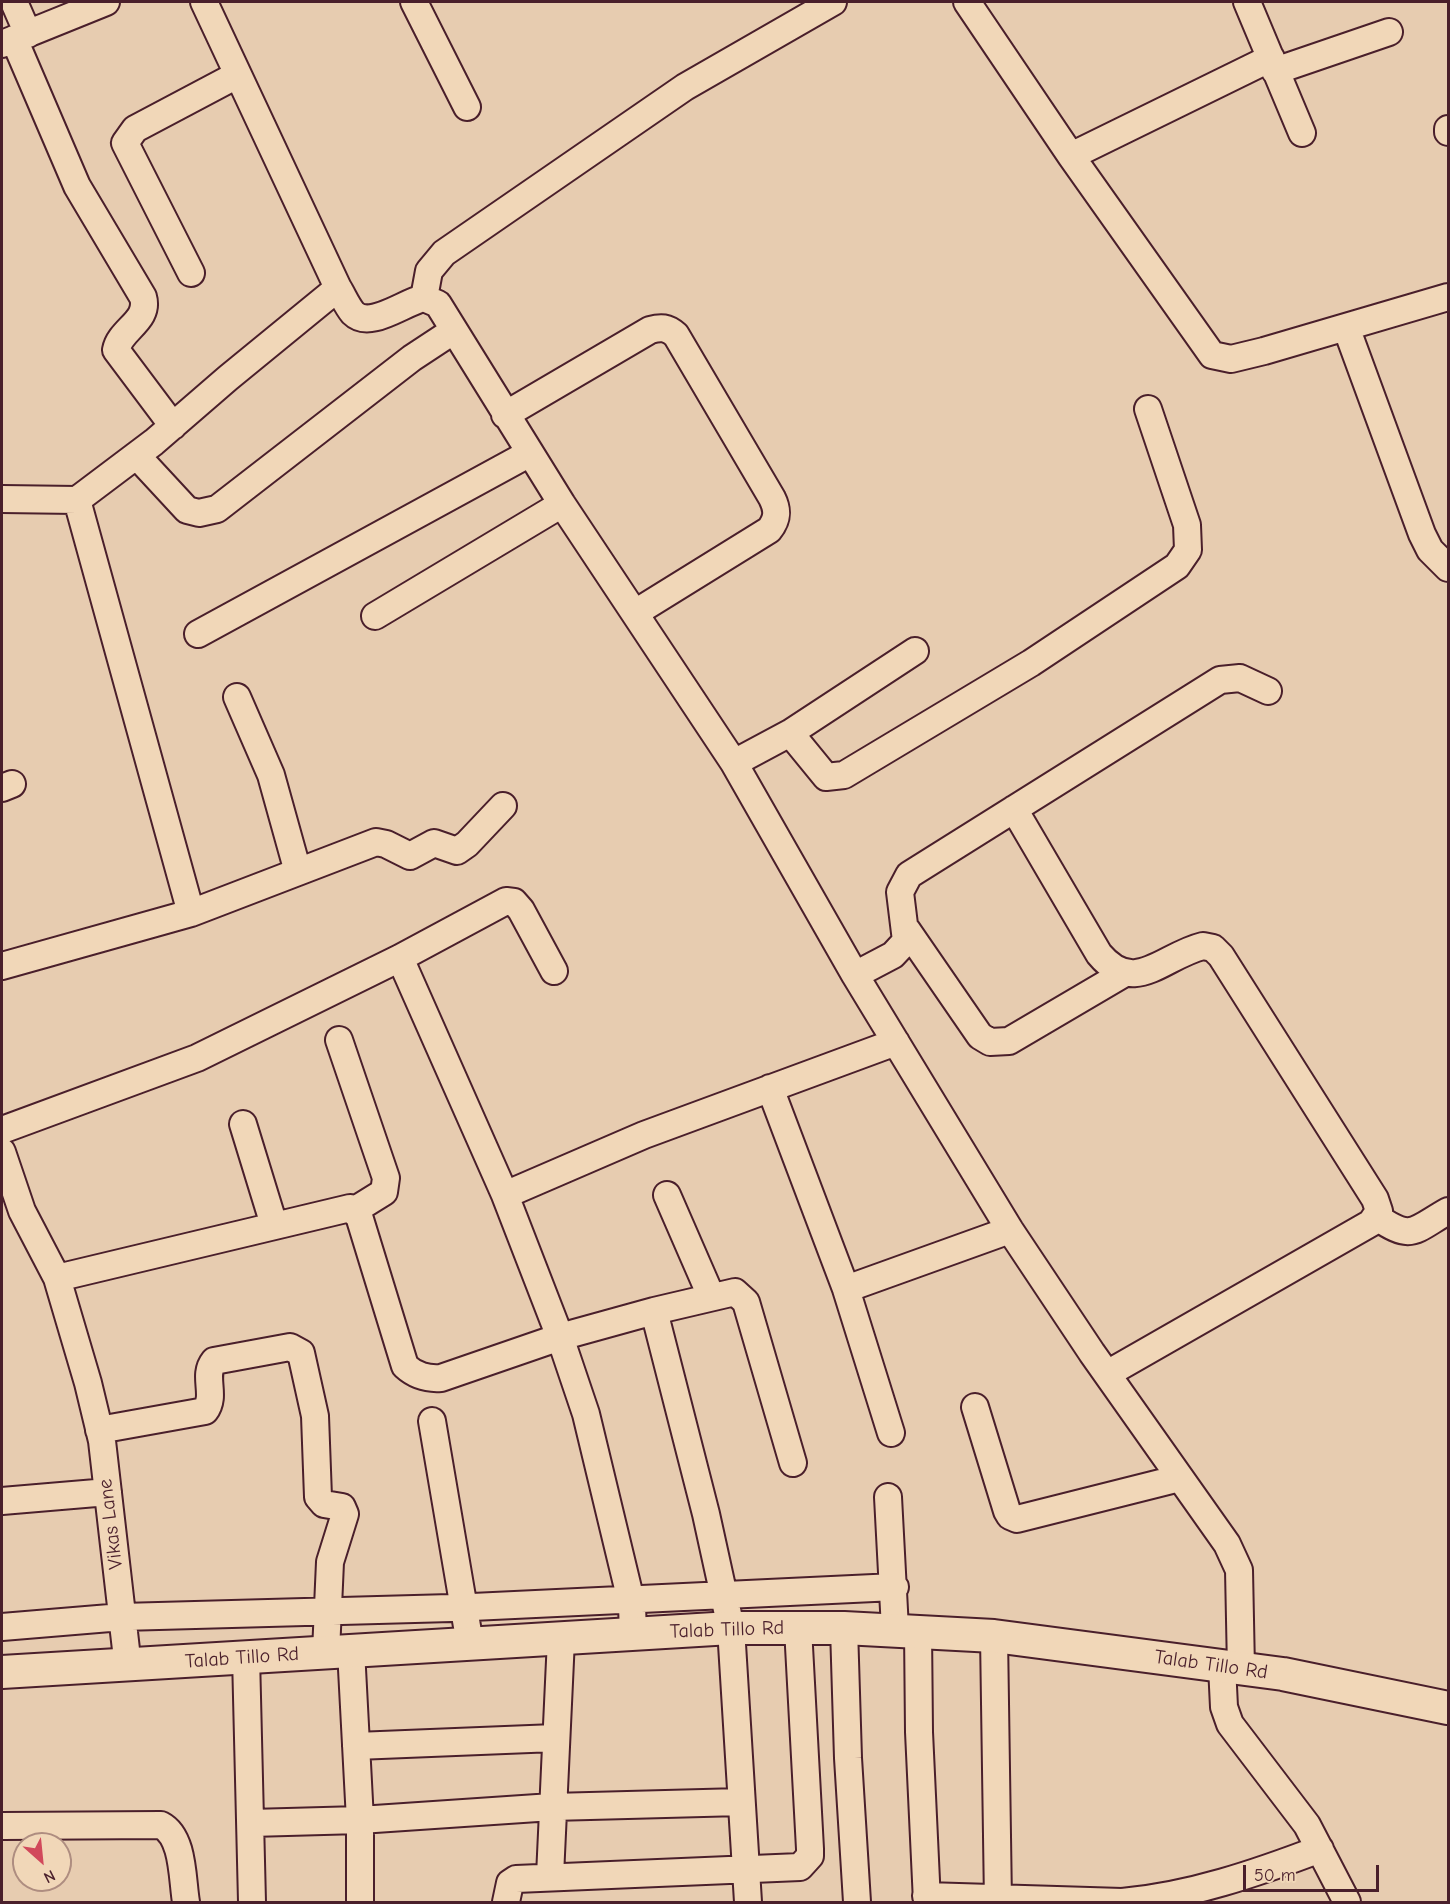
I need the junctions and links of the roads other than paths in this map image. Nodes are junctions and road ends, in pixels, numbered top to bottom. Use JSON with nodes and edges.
{"nodes":[{"id":1,"x":14,"y":2,"type":"edge"},
{"id":2,"x":106,"y":2,"type":"edge"},
{"id":3,"x":204,"y":2,"type":"edge"},
{"id":4,"x":414,"y":2,"type":"edge"},
{"id":5,"x":833,"y":2,"type":"edge"},
{"id":6,"x":967,"y":2,"type":"edge"},
{"id":7,"x":1247,"y":2,"type":"edge"},
{"id":8,"x":1389,"y":32,"type":"dead end"},
{"id":9,"x":14,"y":39,"type":"edge"},
{"id":10,"x":1273,"y":65,"type":"junction"},
{"id":11,"x":237,"y":75,"type":"junction"},
{"id":12,"x":467,"y":107,"type":"dead end"},
{"id":13,"x":1302,"y":133,"type":"dead end"},
{"id":14,"x":1071,"y":156,"type":"junction"},
{"id":15,"x":191,"y":273,"type":"dead end"},
{"id":16,"x":338,"y":288,"type":"junction"},
{"id":17,"x":1449,"y":297,"type":"edge"},
{"id":18,"x":424,"y":298,"type":"junction"},
{"id":19,"x":1346,"y":327,"type":"junction"},
{"id":20,"x":453,"y":331,"type":"junction"},
{"id":21,"x":1149,"y":410,"type":"dead end"},
{"id":22,"x":505,"y":415,"type":"junction"},
{"id":23,"x":173,"y":426,"type":"junction"},
{"id":24,"x":530,"y":453,"type":"junction"},
{"id":25,"x":136,"y":456,"type":"junction"},
{"id":26,"x":2,"y":500,"type":"edge"},
{"id":27,"x":77,"y":500,"type":"junction"},
{"id":28,"x":562,"y":504,"type":"junction"},
{"id":29,"x":1449,"y":568,"type":"edge"},
{"id":30,"x":636,"y":613,"type":"junction"},
{"id":31,"x":375,"y":616,"type":"dead end"},
{"id":32,"x":198,"y":634,"type":"dead end"},
{"id":33,"x":915,"y":651,"type":"dead end"},
{"id":34,"x":1268,"y":691,"type":"dead end"},
{"id":35,"x":237,"y":697,"type":"dead end"},
{"id":36,"x":790,"y":733,"type":"junction"},
{"id":37,"x":734,"y":763,"type":"junction"},
{"id":38,"x":503,"y":806,"type":"dead end"},
{"id":39,"x":1014,"y":809,"type":"junction"},
{"id":40,"x":298,"y":872,"type":"junction"},
{"id":41,"x":191,"y":913,"type":"junction"},
{"id":42,"x":907,"y":930,"type":"junction"},
{"id":43,"x":400,"y":957,"type":"junction"},
{"id":44,"x":2,"y":966,"type":"edge"},
{"id":45,"x":554,"y":971,"type":"dead end"},
{"id":46,"x":1123,"y":974,"type":"junction"},
{"id":47,"x":855,"y":975,"type":"junction"},
{"id":48,"x":339,"y":1040,"type":"dead end"},
{"id":49,"x":896,"y":1042,"type":"junction"},
{"id":50,"x":770,"y":1088,"type":"junction"},
{"id":51,"x":243,"y":1124,"type":"dead end"},
{"id":52,"x":2,"y":1130,"type":"edge"},
{"id":53,"x":2,"y":1152,"type":"edge"},
{"id":54,"x":505,"y":1195,"type":"junction"},
{"id":55,"x":667,"y":1195,"type":"dead end"},
{"id":56,"x":356,"y":1210,"type":"junction"},
{"id":57,"x":1449,"y":1211,"type":"edge"},
{"id":58,"x":1377,"y":1217,"type":"junction"},
{"id":59,"x":274,"y":1225,"type":"junction"},
{"id":60,"x":1010,"y":1230,"type":"junction"},
{"id":61,"x":57,"y":1278,"type":"junction"},
{"id":62,"x":846,"y":1289,"type":"junction"},
{"id":63,"x":711,"y":1296,"type":"junction"},
{"id":64,"x":654,"y":1311,"type":"junction"},
{"id":65,"x":560,"y":1337,"type":"junction"},
{"id":66,"x":1107,"y":1374,"type":"junction"},
{"id":67,"x":975,"y":1407,"type":"dead end"},
{"id":68,"x":432,"y":1421,"type":"dead end"},
{"id":69,"x":99,"y":1430,"type":"junction"},
{"id":70,"x":891,"y":1433,"type":"dead end"},
{"id":71,"x":793,"y":1463,"type":"dead end"},
{"id":72,"x":1180,"y":1478,"type":"junction"},
{"id":73,"x":108,"y":1492,"type":"junction"},
{"id":74,"x":888,"y":1497,"type":"dead end"},
{"id":75,"x":2,"y":1501,"type":"edge"},
{"id":76,"x":728,"y":1610,"type":"junction"},
{"id":77,"x":900,"y":1610,"type":"junction"},
{"id":78,"x":632,"y":1613,"type":"junction"},
{"id":79,"x":468,"y":1622,"type":"junction"},
{"id":80,"x":2,"y":1627,"type":"edge"},
{"id":81,"x":798,"y":1628,"type":"junction"},
{"id":82,"x":844,"y":1628,"type":"junction"},
{"id":83,"x":331,"y":1633,"type":"junction"},
{"id":84,"x":994,"y":1636,"type":"junction"},
{"id":85,"x":561,"y":1639,"type":"junction"},
{"id":86,"x":125,"y":1641,"type":"junction"},
{"id":87,"x":246,"y":1656,"type":"junction"},
{"id":88,"x":1231,"y":1668,"type":"junction"},
{"id":89,"x":2,"y":1672,"type":"edge"},
{"id":90,"x":1449,"y":1708,"type":"edge"},
{"id":91,"x":555,"y":1738,"type":"junction"},
{"id":92,"x":356,"y":1746,"type":"junction"},
{"id":93,"x":741,"y":1802,"type":"junction"},
{"id":94,"x":552,"y":1807,"type":"junction"},
{"id":95,"x":360,"y":1820,"type":"junction"},
{"id":96,"x":251,"y":1823,"type":"junction"},
{"id":97,"x":2,"y":1826,"type":"edge"},
{"id":98,"x":1320,"y":1849,"type":"junction"},
{"id":99,"x":746,"y":1871,"type":"junction"},
{"id":100,"x":550,"y":1876,"type":"junction"},
{"id":101,"x":1207,"y":1894,"type":"edge"},
{"id":102,"x":926,"y":1899,"type":"edge"},
{"id":103,"x":998,"y":1899,"type":"edge"},
{"id":104,"x":186,"y":1902,"type":"edge"},
{"id":105,"x":252,"y":1902,"type":"edge"},
{"id":106,"x":360,"y":1902,"type":"edge"},
{"id":107,"x":506,"y":1902,"type":"edge"},
{"id":108,"x":748,"y":1902,"type":"edge"},
{"id":109,"x":857,"y":1902,"type":"edge"},
{"id":110,"x":1347,"y":1902,"type":"edge"}],
"edges":[{"from":1,"to":9,"type":"street"},
{"from":2,"to":9,"type":"street"},
{"from":3,"to":11,"type":"street"},
{"from":4,"to":12,"type":"street"},
{"from":5,"to":18,"type":"street"},
{"from":6,"to":14,"type":"street"},
{"from":7,"to":10,"type":"street"},
{"from":8,"to":10,"type":"street"},
{"from":9,"to":23,"type":"street"},
{"from":10,"to":13,"type":"street"},
{"from":10,"to":14,"type":"street"},
{"from":11,"to":15,"type":"street"},
{"from":11,"to":16,"type":"street"},
{"from":14,"to":19,"type":"street"},
{"from":16,"to":18,"type":"street"},
{"from":16,"to":23,"type":"street"},
{"from":17,"to":19,"type":"street"},
{"from":18,"to":20,"type":"street"},
{"from":19,"to":29,"type":"street"},
{"from":20,"to":22,"type":"street"},
{"from":20,"to":25,"type":"street"},
{"from":21,"to":36,"type":"street"},
{"from":22,"to":24,"type":"street"},
{"from":22,"to":30,"type":"street"},
{"from":23,"to":25,"type":"street"},
{"from":24,"to":28,"type":"street"},
{"from":24,"to":32,"type":"street"},
{"from":25,"to":27,"type":"street"},
{"from":26,"to":27,"type":"street"},
{"from":27,"to":41,"type":"street"},
{"from":28,"to":30,"type":"street"},
{"from":28,"to":31,"type":"street"},
{"from":30,"to":37,"type":"street"},
{"from":33,"to":36,"type":"street"},
{"from":34,"to":39,"type":"street"},
{"from":35,"to":40,"type":"street"},
{"from":36,"to":37,"type":"street"},
{"from":37,"to":47,"type":"street"},
{"from":38,"to":40,"type":"street"},
{"from":39,"to":42,"type":"street"},
{"from":39,"to":46,"type":"street"},
{"from":40,"to":41,"type":"street"},
{"from":41,"to":44,"type":"street"},
{"from":42,"to":46,"type":"street"},
{"from":42,"to":47,"type":"street"},
{"from":43,"to":45,"type":"street"},
{"from":43,"to":52,"type":"street"},
{"from":43,"to":54,"type":"street"},
{"from":46,"to":58,"type":"street"},
{"from":47,"to":49,"type":"street"},
{"from":48,"to":56,"type":"street"},
{"from":49,"to":50,"type":"street"},
{"from":49,"to":60,"type":"street"},
{"from":50,"to":54,"type":"street"},
{"from":50,"to":62,"type":"street"},
{"from":51,"to":59,"type":"street"},
{"from":53,"to":61,"type":"street","name":"Vikas Lane"},
{"from":54,"to":65,"type":"street"},
{"from":55,"to":63,"type":"street"},
{"from":56,"to":59,"type":"street"},
{"from":56,"to":65,"type":"street"},
{"from":57,"to":58,"type":"street"},
{"from":58,"to":66,"type":"street"},
{"from":59,"to":61,"type":"street"},
{"from":60,"to":62,"type":"street"},
{"from":60,"to":66,"type":"street"},
{"from":61,"to":69,"type":"street","name":"Vikas Lane"},
{"from":62,"to":70,"type":"street"},
{"from":63,"to":64,"type":"street"},
{"from":63,"to":71,"type":"street"},
{"from":64,"to":65,"type":"street"},
{"from":64,"to":76,"type":"street"},
{"from":65,"to":78,"type":"street"},
{"from":66,"to":72,"type":"street"},
{"from":67,"to":72,"type":"street"},
{"from":68,"to":79,"type":"street"},
{"from":69,"to":73,"type":"street","name":"Vikas Lane"},
{"from":69,"to":83,"type":"street"},
{"from":72,"to":88,"type":"street"},
{"from":73,"to":75,"type":"street"},
{"from":73,"to":86,"type":"street","name":"Vikas Lane"},
{"from":74,"to":77,"type":"street"},
{"from":76,"to":77,"type":"street"},
{"from":76,"to":78,"type":"main road","name":"Talab Tillo Rd"},
{"from":76,"to":81,"type":"main road","name":"Talab Tillo Rd"},
{"from":76,"to":93,"type":"street"},
{"from":77,"to":82,"type":"main road","name":"Talab Tillo Rd"},
{"from":77,"to":84,"type":"main road","name":"Talab Tillo Rd"},
{"from":77,"to":102,"type":"street"},
{"from":78,"to":79,"type":"street"},
{"from":78,"to":85,"type":"main road","name":"Talab Tillo Rd"},
{"from":79,"to":83,"type":"main road","name":"Talab Tillo Rd"},
{"from":79,"to":83,"type":"street"},
{"from":79,"to":85,"type":"main road","name":"Talab Tillo Rd"},
{"from":80,"to":86,"type":"street"},
{"from":81,"to":82,"type":"main road","name":"Talab Tillo Rd"},
{"from":81,"to":99,"type":"street"},
{"from":82,"to":109,"type":"street"},
{"from":83,"to":86,"type":"street"},
{"from":83,"to":87,"type":"main road","name":"Talab Tillo Rd"},
{"from":83,"to":92,"type":"street"},
{"from":84,"to":88,"type":"main road","name":"Talab Tillo Rd"},
{"from":84,"to":103,"type":"street"},
{"from":85,"to":91,"type":"street"},
{"from":86,"to":87,"type":"main road","name":"Talab Tillo Rd"},
{"from":86,"to":89,"type":"main road","name":"Talab Tillo Rd"},
{"from":87,"to":96,"type":"street"},
{"from":88,"to":90,"type":"main road","name":"Talab Tillo Rd"},
{"from":88,"to":98,"type":"street"},
{"from":91,"to":92,"type":"street"},
{"from":91,"to":94,"type":"street"},
{"from":92,"to":95,"type":"street"},
{"from":93,"to":94,"type":"street"},
{"from":93,"to":99,"type":"street"},
{"from":94,"to":95,"type":"street"},
{"from":94,"to":100,"type":"street"},
{"from":95,"to":96,"type":"street"},
{"from":95,"to":106,"type":"street"},
{"from":96,"to":105,"type":"street"},
{"from":97,"to":104,"type":"street"},
{"from":98,"to":101,"type":"street"},
{"from":98,"to":110,"type":"street"},
{"from":99,"to":100,"type":"street"},
{"from":99,"to":108,"type":"street"},
{"from":100,"to":107,"type":"street"},
{"from":101,"to":103,"type":"street"},
{"from":102,"to":103,"type":"street"}]}
